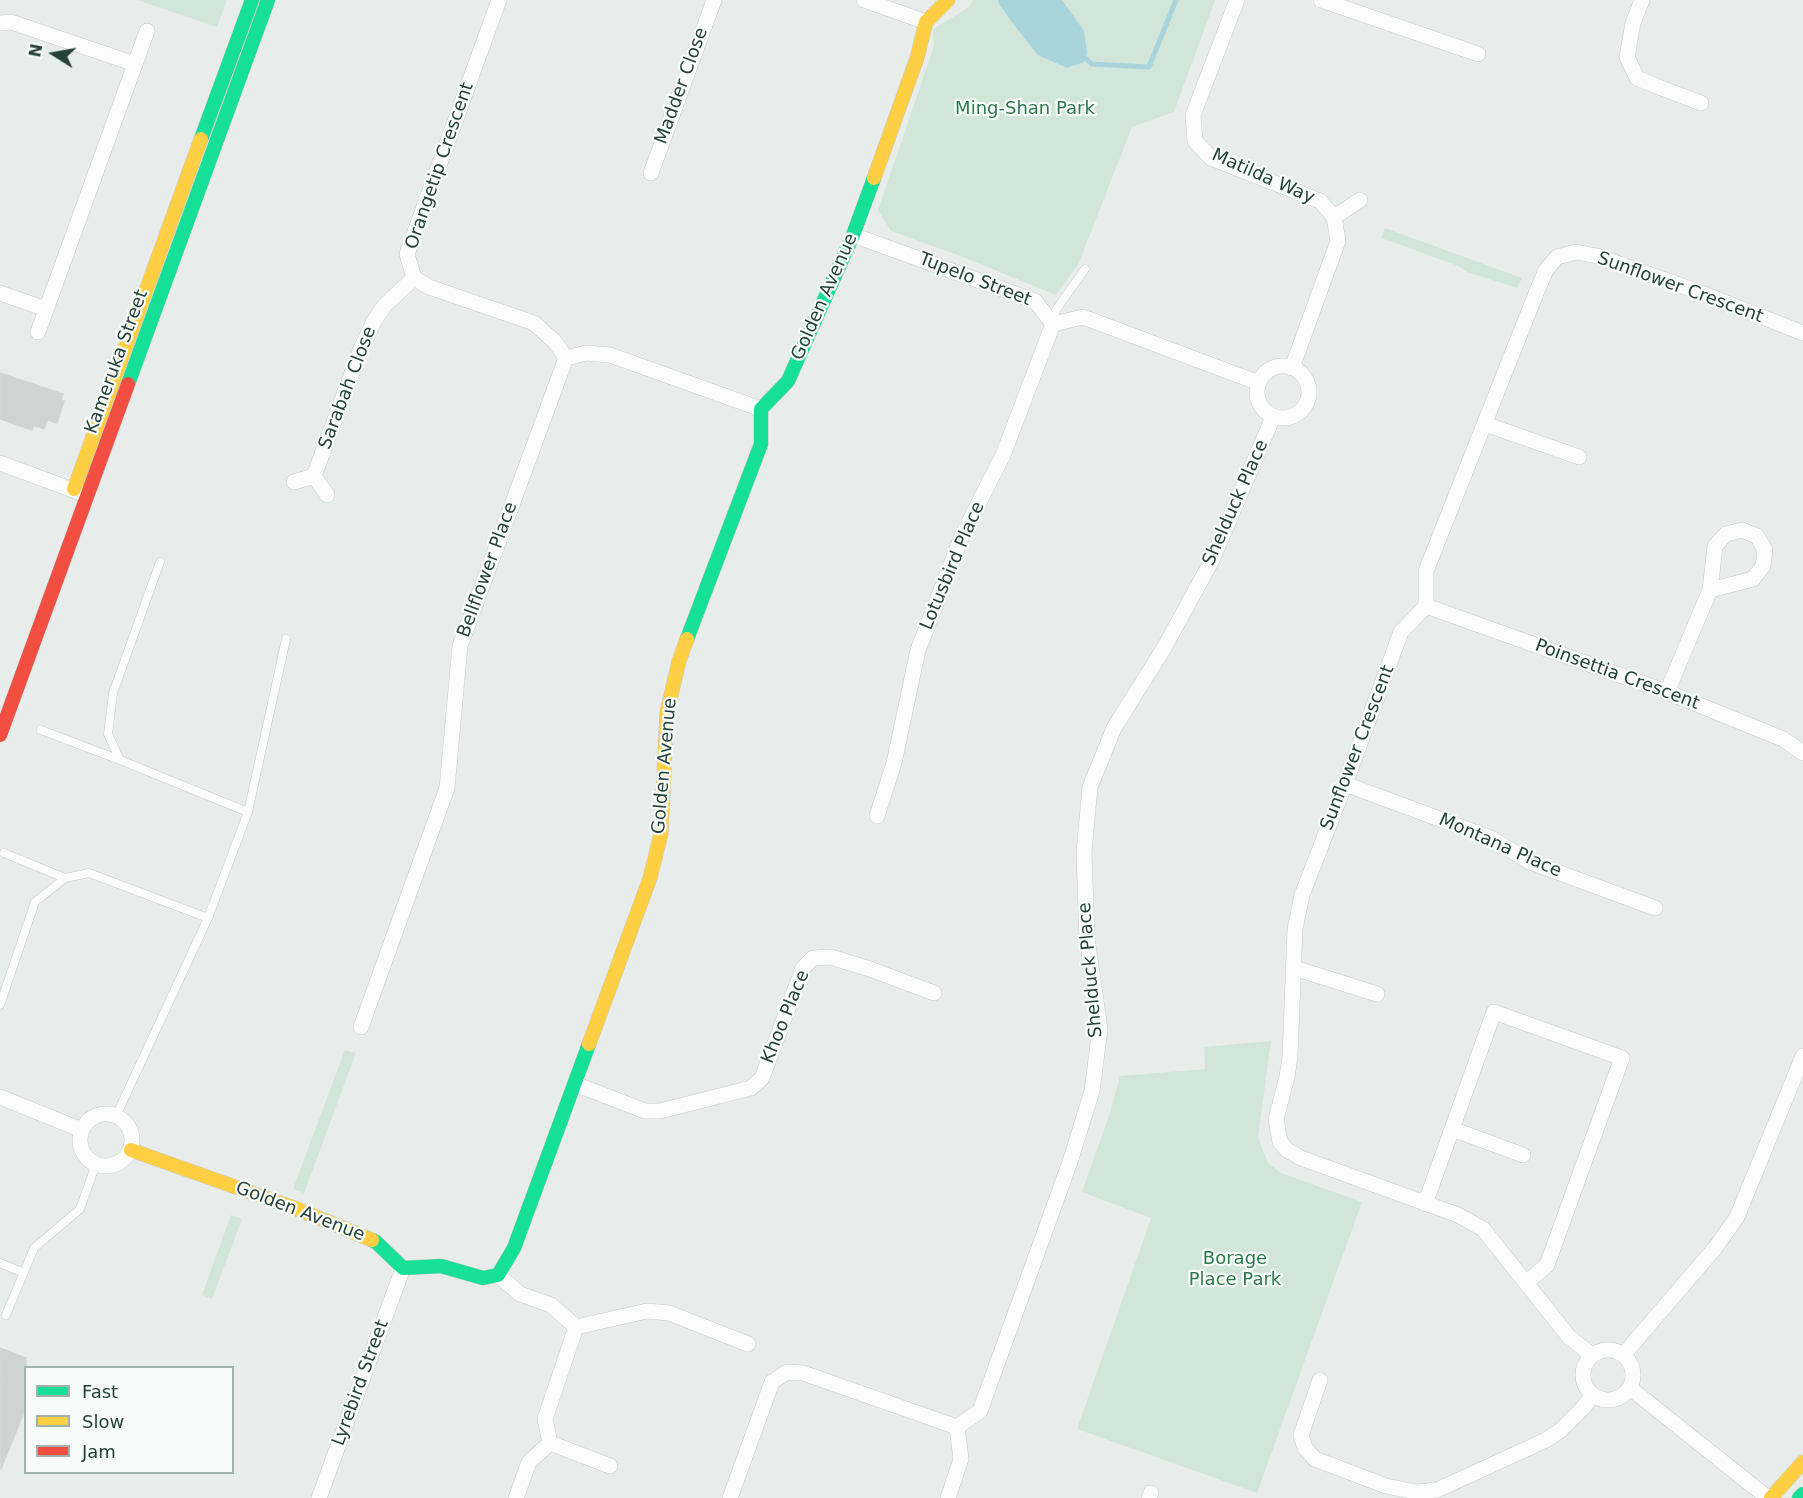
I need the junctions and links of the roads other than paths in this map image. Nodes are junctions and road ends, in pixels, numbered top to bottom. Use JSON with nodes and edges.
{"nodes":[{"id":1,"x":252,"y":0,"type":"edge"},
{"id":2,"x":268,"y":0,"type":"edge"},
{"id":3,"x":499,"y":0,"type":"edge"},
{"id":4,"x":714,"y":0,"type":"edge"},
{"id":5,"x":864,"y":0,"type":"edge"},
{"id":6,"x":948,"y":0,"type":"edge"},
{"id":7,"x":1237,"y":0,"type":"edge"},
{"id":8,"x":1321,"y":0,"type":"edge"},
{"id":9,"x":1642,"y":0,"type":"edge"},
{"id":10,"x":926,"y":22,"type":"junction"},
{"id":11,"x":0,"y":23,"type":"edge"},
{"id":12,"x":147,"y":31,"type":"dead end"},
{"id":13,"x":1478,"y":54,"type":"dead end"},
{"id":14,"x":135,"y":64,"type":"junction"},
{"id":15,"x":1701,"y":103,"type":"dead end"},
{"id":16,"x":651,"y":173,"type":"dead end"},
{"id":17,"x":1360,"y":200,"type":"dead end"},
{"id":18,"x":1334,"y":217,"type":"junction"},
{"id":19,"x":853,"y":235,"type":"junction"},
{"id":20,"x":1085,"y":269,"type":"dead end"},
{"id":21,"x":414,"y":278,"type":"junction"},
{"id":22,"x":0,"y":293,"type":"edge"},
{"id":23,"x":46,"y":309,"type":"junction"},
{"id":24,"x":1053,"y":324,"type":"junction"},
{"id":25,"x":38,"y":332,"type":"dead end"},
{"id":26,"x":1803,"y":333,"type":"edge"},
{"id":27,"x":566,"y":358,"type":"junction"},
{"id":28,"x":1292,"y":368,"type":"junction"},
{"id":29,"x":1258,"y":383,"type":"junction"},
{"id":30,"x":761,"y":409,"type":"junction"},
{"id":31,"x":1273,"y":417,"type":"junction"},
{"id":32,"x":1485,"y":424,"type":"junction"},
{"id":33,"x":1579,"y":457,"type":"dead end"},
{"id":34,"x":0,"y":463,"type":"edge"},
{"id":35,"x":314,"y":476,"type":"junction"},
{"id":36,"x":294,"y":483,"type":"dead end"},
{"id":37,"x":327,"y":495,"type":"dead end"},
{"id":38,"x":77,"y":496,"type":"junction"},
{"id":39,"x":160,"y":562,"type":"dead end"},
{"id":40,"x":1710,"y":590,"type":"dead end"},
{"id":41,"x":1426,"y":606,"type":"junction"},
{"id":42,"x":286,"y":639,"type":"dead end"},
{"id":43,"x":1667,"y":692,"type":"junction"},
{"id":44,"x":40,"y":730,"type":"dead end"},
{"id":45,"x":0,"y":735,"type":"edge"},
{"id":46,"x":1803,"y":753,"type":"edge"},
{"id":47,"x":120,"y":760,"type":"junction"},
{"id":48,"x":1345,"y":784,"type":"junction"},
{"id":49,"x":248,"y":812,"type":"junction"},
{"id":50,"x":877,"y":816,"type":"dead end"},
{"id":51,"x":4,"y":853,"type":"dead end"},
{"id":52,"x":65,"y":878,"type":"junction"},
{"id":53,"x":1656,"y":908,"type":"dead end"},
{"id":54,"x":208,"y":918,"type":"junction"},
{"id":55,"x":1294,"y":968,"type":"junction"},
{"id":56,"x":934,"y":993,"type":"dead end"},
{"id":57,"x":1377,"y":994,"type":"dead end"},
{"id":58,"x":0,"y":1005,"type":"edge"},
{"id":59,"x":361,"y":1027,"type":"dead end"},
{"id":60,"x":1803,"y":1056,"type":"edge"},
{"id":61,"x":575,"y":1084,"type":"junction"},
{"id":62,"x":0,"y":1097,"type":"edge"},
{"id":63,"x":116,"y":1116,"type":"junction"},
{"id":64,"x":1452,"y":1129,"type":"junction"},
{"id":65,"x":82,"y":1130,"type":"junction"},
{"id":66,"x":131,"y":1150,"type":"junction"},
{"id":67,"x":1523,"y":1155,"type":"dead end"},
{"id":68,"x":96,"y":1164,"type":"junction"},
{"id":69,"x":1425,"y":1204,"type":"junction"},
{"id":70,"x":0,"y":1263,"type":"edge"},
{"id":71,"x":403,"y":1268,"type":"junction"},
{"id":72,"x":24,"y":1273,"type":"junction"},
{"id":73,"x":498,"y":1275,"type":"junction"},
{"id":74,"x":1526,"y":1284,"type":"junction"},
{"id":75,"x":6,"y":1315,"type":"dead end"},
{"id":76,"x":576,"y":1327,"type":"junction"},
{"id":77,"x":747,"y":1344,"type":"dead end"},
{"id":78,"x":1624,"y":1354,"type":"junction"},
{"id":79,"x":1592,"y":1355,"type":"junction"},
{"id":80,"x":1320,"y":1380,"type":"dead end"},
{"id":81,"x":1630,"y":1388,"type":"junction"},
{"id":82,"x":1593,"y":1395,"type":"junction"},
{"id":83,"x":957,"y":1427,"type":"junction"},
{"id":84,"x":550,"y":1443,"type":"junction"},
{"id":85,"x":1803,"y":1462,"type":"edge"},
{"id":86,"x":610,"y":1466,"type":"dead end"},
{"id":87,"x":1803,"y":1494,"type":"edge"},
{"id":88,"x":1416,"y":1495,"type":"edge"},
{"id":89,"x":319,"y":1498,"type":"edge"},
{"id":90,"x":516,"y":1498,"type":"edge"},
{"id":91,"x":730,"y":1498,"type":"edge"},
{"id":92,"x":948,"y":1498,"type":"edge"},
{"id":93,"x":1770,"y":1498,"type":"edge"},
{"id":94,"x":1799,"y":1498,"type":"edge"}],
"edges":[{"from":1,"to":38,"type":"street","name":"Kameruka Street"},
{"from":2,"to":38,"type":"street","name":"Kameruka Street"},
{"from":3,"to":21,"type":"street","name":"Orangetip Crescent"},
{"from":4,"to":16,"type":"street","name":"Madder Close"},
{"from":5,"to":10,"type":"street"},
{"from":6,"to":10,"type":"street"},
{"from":7,"to":18,"type":"street","name":"Matilda Way"},
{"from":8,"to":13,"type":"street"},
{"from":9,"to":15,"type":"street"},
{"from":10,"to":19,"type":"street","name":"Golden Avenue"},
{"from":11,"to":14,"type":"street"},
{"from":12,"to":14,"type":"street"},
{"from":14,"to":23,"type":"street"},
{"from":17,"to":18,"type":"street","name":"Matilda Way"},
{"from":18,"to":28,"type":"street","name":"Matilda Way"},
{"from":19,"to":24,"type":"street","name":"Tupelo Street"},
{"from":19,"to":30,"type":"street","name":"Golden Avenue"},
{"from":20,"to":24,"type":"lane"},
{"from":21,"to":27,"type":"street","name":"Orangetip Crescent"},
{"from":21,"to":35,"type":"street","name":"Sarabah Close"},
{"from":22,"to":23,"type":"street"},
{"from":23,"to":25,"type":"street"},
{"from":24,"to":29,"type":"street"},
{"from":24,"to":50,"type":"street","name":"Lotusbird Place"},
{"from":26,"to":32,"type":"street","name":"Sunflower Crescent"},
{"from":27,"to":30,"type":"street"},
{"from":27,"to":59,"type":"street","name":"Bellflower Place"},
{"from":28,"to":29,"type":"street"},
{"from":28,"to":31,"type":"street"},
{"from":29,"to":31,"type":"street"},
{"from":30,"to":61,"type":"street","name":"Golden Avenue"},
{"from":31,"to":83,"type":"street","name":"Shelduck Place"},
{"from":32,"to":33,"type":"street"},
{"from":32,"to":41,"type":"street","name":"Sunflower Crescent"},
{"from":34,"to":38,"type":"street"},
{"from":35,"to":36,"type":"street"},
{"from":35,"to":37,"type":"street"},
{"from":38,"to":45,"type":"street","name":"Kameruka Street"},
{"from":39,"to":47,"type":"lane"},
{"from":40,"to":43,"type":"street"},
{"from":41,"to":43,"type":"street","name":"Poinsettia Crescent"},
{"from":41,"to":48,"type":"street","name":"Sunflower Crescent"},
{"from":42,"to":49,"type":"lane"},
{"from":43,"to":46,"type":"street","name":"Poinsettia Crescent"},
{"from":44,"to":47,"type":"lane"},
{"from":47,"to":49,"type":"lane"},
{"from":48,"to":53,"type":"street","name":"Montana Place"},
{"from":48,"to":55,"type":"street","name":"Sunflower Crescent"},
{"from":49,"to":54,"type":"lane"},
{"from":51,"to":52,"type":"lane"},
{"from":52,"to":54,"type":"lane"},
{"from":52,"to":58,"type":"lane"},
{"from":54,"to":63,"type":"lane"},
{"from":55,"to":57,"type":"street"},
{"from":55,"to":69,"type":"street","name":"Sunflower Crescent"},
{"from":56,"to":61,"type":"street","name":"Khoo Place"},
{"from":60,"to":78,"type":"street"},
{"from":61,"to":73,"type":"street","name":"Golden Avenue"},
{"from":62,"to":65,"type":"street"},
{"from":63,"to":65,"type":"street"},
{"from":63,"to":66,"type":"street"},
{"from":64,"to":67,"type":"street"},
{"from":64,"to":69,"type":"street"},
{"from":64,"to":74,"type":"street"},
{"from":65,"to":68,"type":"street"},
{"from":66,"to":68,"type":"street"},
{"from":66,"to":71,"type":"street","name":"Golden Avenue"},
{"from":68,"to":72,"type":"lane"},
{"from":69,"to":74,"type":"street","name":"Sunflower Crescent"},
{"from":70,"to":72,"type":"lane"},
{"from":71,"to":73,"type":"street"},
{"from":71,"to":89,"type":"street","name":"Lyrebird Street"},
{"from":72,"to":75,"type":"lane"},
{"from":73,"to":76,"type":"street"},
{"from":74,"to":79,"type":"street","name":"Sunflower Crescent"},
{"from":76,"to":77,"type":"street"},
{"from":76,"to":84,"type":"street"},
{"from":78,"to":79,"type":"street"},
{"from":78,"to":81,"type":"street"},
{"from":79,"to":82,"type":"street"},
{"from":80,"to":88,"type":"street"},
{"from":81,"to":82,"type":"street"},
{"from":81,"to":93,"type":"street"},
{"from":82,"to":88,"type":"street"},
{"from":83,"to":91,"type":"street"},
{"from":83,"to":92,"type":"street"},
{"from":84,"to":86,"type":"street"},
{"from":84,"to":90,"type":"street"},
{"from":85,"to":93,"type":"street"},
{"from":87,"to":94,"type":"street"}]}
